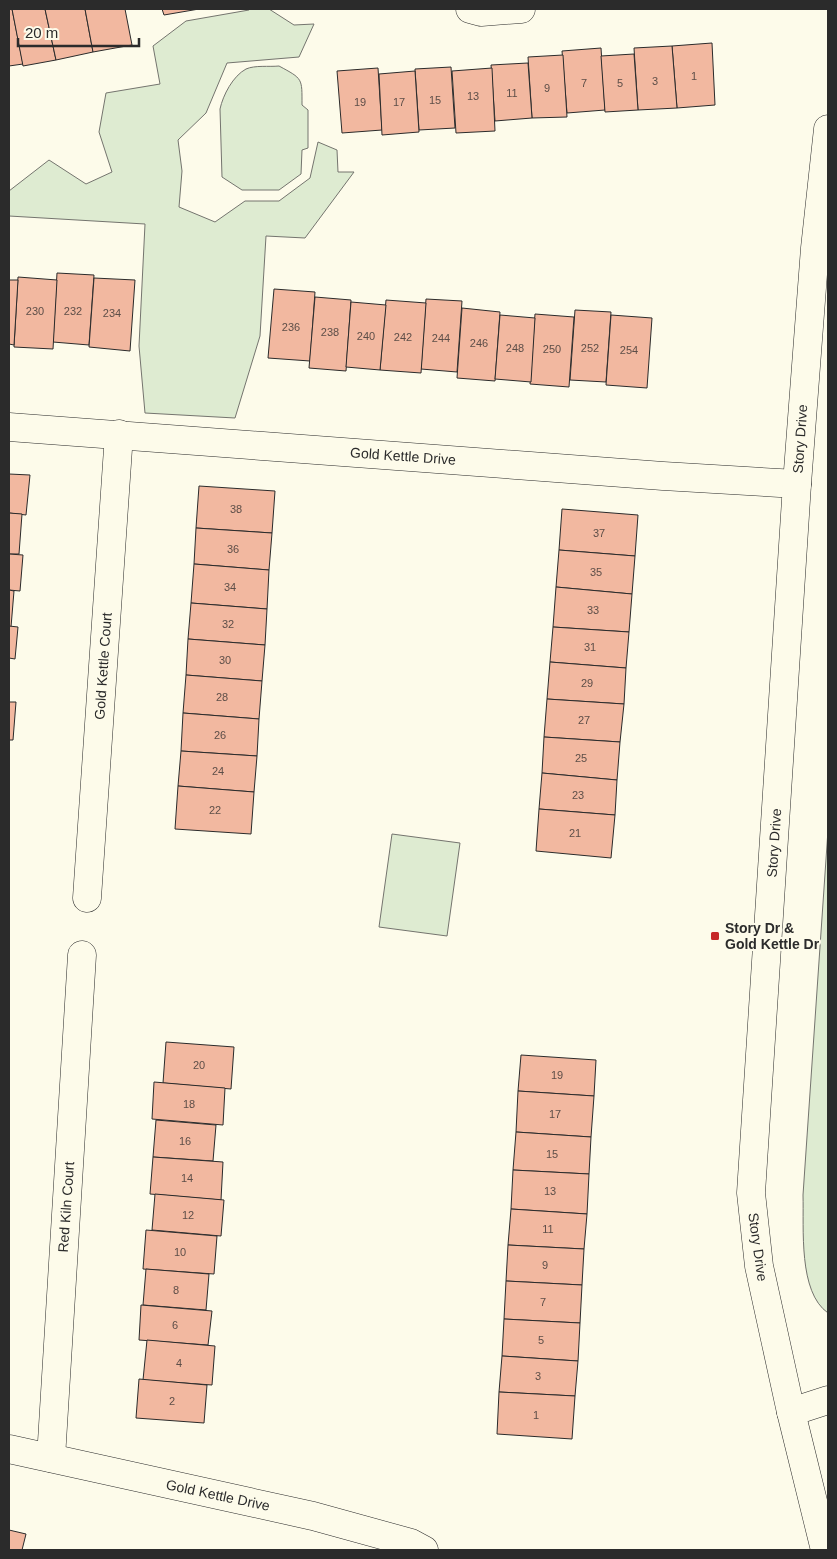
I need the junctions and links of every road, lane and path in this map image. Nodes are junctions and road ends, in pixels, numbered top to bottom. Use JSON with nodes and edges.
{"nodes":[{"id":1,"x":470,"y":9,"type":"edge"},
{"id":2,"x":521,"y":9,"type":"edge"},
{"id":3,"x":828,"y":129,"type":"edge"},
{"id":4,"x":9,"y":427,"type":"edge"},
{"id":5,"x":119,"y":434,"type":"junction"},
{"id":6,"x":797,"y":484,"type":"junction"},
{"id":7,"x":87,"y":898,"type":"dead end"},
{"id":8,"x":82,"y":955,"type":"dead end"},
{"id":9,"x":828,"y":1400,"type":"edge"},
{"id":10,"x":791,"y":1412,"type":"junction"},
{"id":11,"x":9,"y":1449,"type":"edge"},
{"id":12,"x":51,"y":1458,"type":"junction"},
{"id":13,"x":424,"y":1550,"type":"edge"},
{"id":14,"x":825,"y":1550,"type":"edge"}],
"edges":[{"from":1,"to":2,"type":"street"},
{"from":3,"to":6,"type":"street","name":"Story Drive"},
{"from":4,"to":5,"type":"street","name":"Gold Kettle Drive"},
{"from":5,"to":6,"type":"street","name":"Gold Kettle Drive"},
{"from":5,"to":7,"type":"street","name":"Gold Kettle Court"},
{"from":6,"to":10,"type":"street","name":"Story Drive"},
{"from":8,"to":12,"type":"street","name":"Red Kiln Court"},
{"from":9,"to":10,"type":"street"},
{"from":10,"to":14,"type":"street","name":"Story Drive"},
{"from":11,"to":12,"type":"street","name":"Gold Kettle Drive"},
{"from":12,"to":13,"type":"street","name":"Gold Kettle Drive"}]}
